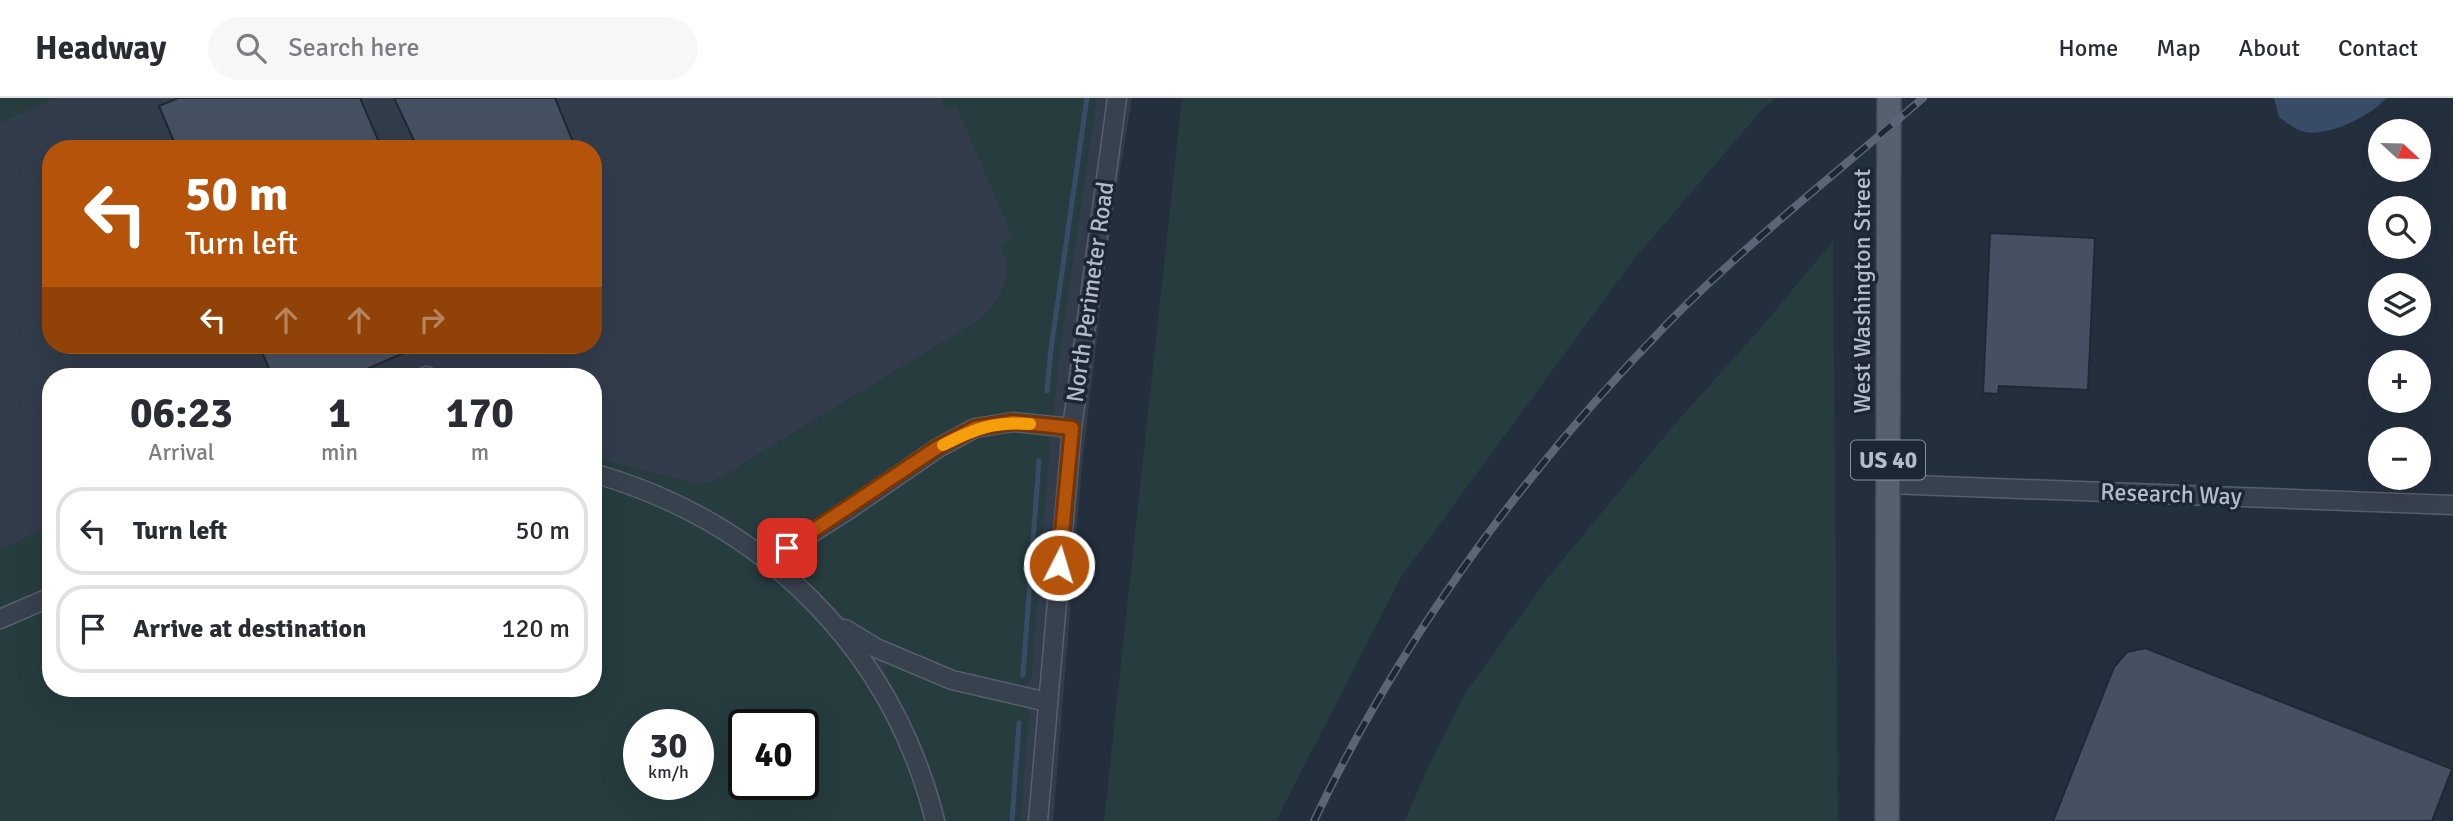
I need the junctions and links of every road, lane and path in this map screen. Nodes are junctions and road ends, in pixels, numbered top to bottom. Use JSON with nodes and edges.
{"nodes":[{"id":1,"x":1118,"y":98,"type":"edge"},
{"id":2,"x":1889,"y":98,"type":"edge"},
{"id":3,"x":1072,"y":428,"type":"junction"},
{"id":4,"x":602,"y":476,"type":"edge"},
{"id":5,"x":1888,"y":484,"type":"junction"},
{"id":6,"x":2453,"y":505,"type":"edge"},
{"id":7,"x":768,"y":561,"type":"junction"},
{"id":8,"x":42,"y":601,"type":"edge"},
{"id":9,"x":0,"y":619,"type":"edge"},
{"id":10,"x":833,"y":622,"type":"junction"},
{"id":11,"x":1047,"y":702,"type":"junction"},
{"id":12,"x":935,"y":821,"type":"edge"},
{"id":13,"x":1038,"y":821,"type":"edge"},
{"id":14,"x":1887,"y":821,"type":"edge"}],
"edges":[{"from":1,"to":3,"type":"street","name":"North Perimeter Road"},
{"from":2,"to":5,"type":"main road","name":"West Washington Street","number":"US 40"},
{"from":3,"to":7,"type":"street"},
{"from":3,"to":11,"type":"street","name":"North Perimeter Road"},
{"from":4,"to":7,"type":"street"},
{"from":5,"to":6,"type":"street","name":"Research Way"},
{"from":5,"to":14,"type":"main road","name":"West Washington Street","number":"US 40"},
{"from":7,"to":10,"type":"street"},
{"from":8,"to":9,"type":"street"},
{"from":10,"to":11,"type":"street"},
{"from":10,"to":12,"type":"street"},
{"from":11,"to":13,"type":"street","name":"North Perimeter Road"}]}
